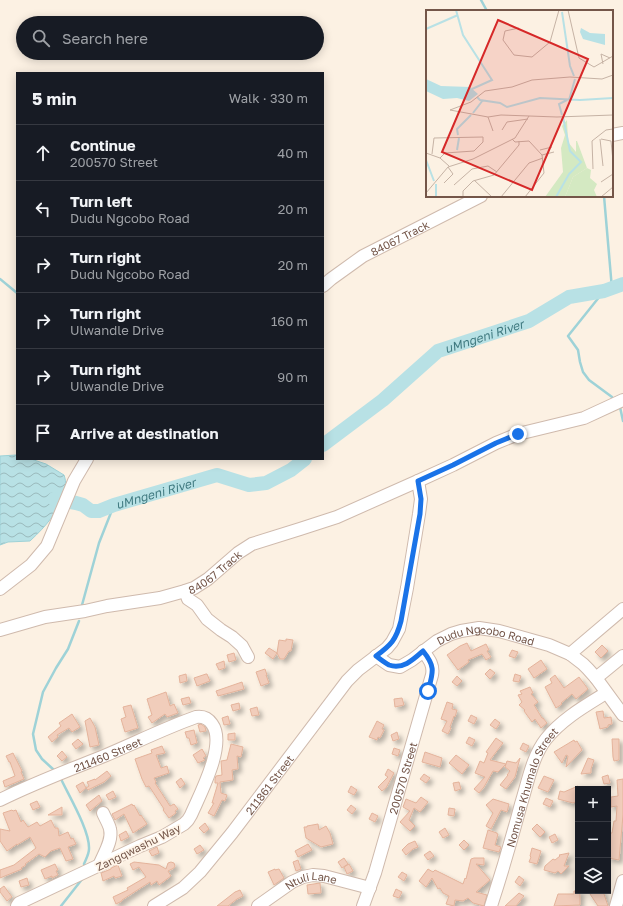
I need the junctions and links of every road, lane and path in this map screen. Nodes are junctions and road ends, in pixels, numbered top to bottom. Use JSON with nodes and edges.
{"nodes":[{"id":1,"x":623,"y":133,"type":"edge"},
{"id":2,"x":613,"y":135,"type":"edge"},
{"id":3,"x":479,"y":197,"type":"edge"},
{"id":4,"x":324,"y":285,"type":"edge"},
{"id":5,"x":623,"y":400,"type":"edge"},
{"id":6,"x":86,"y":460,"type":"edge"},
{"id":7,"x":418,"y":481,"type":"junction"},
{"id":8,"x":0,"y":589,"type":"edge"},
{"id":9,"x":185,"y":592,"type":"junction"},
{"id":10,"x":623,"y":609,"type":"edge"},
{"id":11,"x":0,"y":630,"type":"edge"},
{"id":12,"x":423,"y":651,"type":"junction"},
{"id":13,"x":570,"y":654,"type":"junction"},
{"id":14,"x":248,"y":656,"type":"dead end"},
{"id":15,"x":376,"y":656,"type":"junction"},
{"id":16,"x":623,"y":656,"type":"edge"},
{"id":17,"x":596,"y":678,"type":"junction"},
{"id":18,"x":606,"y":693,"type":"junction"},
{"id":19,"x":623,"y":715,"type":"edge"},
{"id":20,"x":214,"y":726,"type":"joint"},
{"id":21,"x":0,"y":800,"type":"edge"},
{"id":22,"x":104,"y":813,"type":"dead end"},
{"id":23,"x":99,"y":866,"type":"junction"},
{"id":24,"x":623,"y":881,"type":"edge"},
{"id":25,"x":370,"y":888,"type":"junction"},
{"id":26,"x":619,"y":903,"type":"edge"},
{"id":27,"x":17,"y":906,"type":"edge"},
{"id":28,"x":154,"y":906,"type":"edge"},
{"id":29,"x":258,"y":906,"type":"edge"},
{"id":30,"x":363,"y":906,"type":"edge"},
{"id":31,"x":491,"y":906,"type":"edge"}],
"edges":[{"from":1,"to":2,"type":"street"},
{"from":3,"to":4,"type":"street","name":"84067 Track"},
{"from":5,"to":7,"type":"street","name":"84067 Track"},
{"from":6,"to":8,"type":"street"},
{"from":7,"to":9,"type":"street","name":"84067 Track"},
{"from":7,"to":15,"type":"street","name":"211861 Street"},
{"from":9,"to":11,"type":"street","name":"84067 Track"},
{"from":9,"to":14,"type":"street"},
{"from":10,"to":13,"type":"street"},
{"from":12,"to":13,"type":"street","name":"Dudu Ngcobo Road"},
{"from":12,"to":15,"type":"street","name":"Dudu Ngcobo Road"},
{"from":12,"to":25,"type":"street","name":"200570 Street"},
{"from":13,"to":17,"type":"street","name":"Dudu Ngcobo Road"},
{"from":15,"to":28,"type":"street","name":"211861 Street"},
{"from":16,"to":17,"type":"street"},
{"from":17,"to":18,"type":"street","name":"Dudu Ngcobo Road"},
{"from":18,"to":19,"type":"street","name":"Dudu Ngcobo Road"},
{"from":18,"to":31,"type":"street","name":"Nomusa Khumalo Street"},
{"from":20,"to":21,"type":"street","name":"211460 Street"},
{"from":20,"to":23,"type":"street","name":"Zangqwashu Way"},
{"from":22,"to":23,"type":"street"},
{"from":23,"to":27,"type":"street","name":"Zangqwashu Way"},
{"from":24,"to":26,"type":"street"},
{"from":25,"to":29,"type":"street","name":"Ntuli Lane"},
{"from":25,"to":30,"type":"street","name":"200570 Street"}]}
